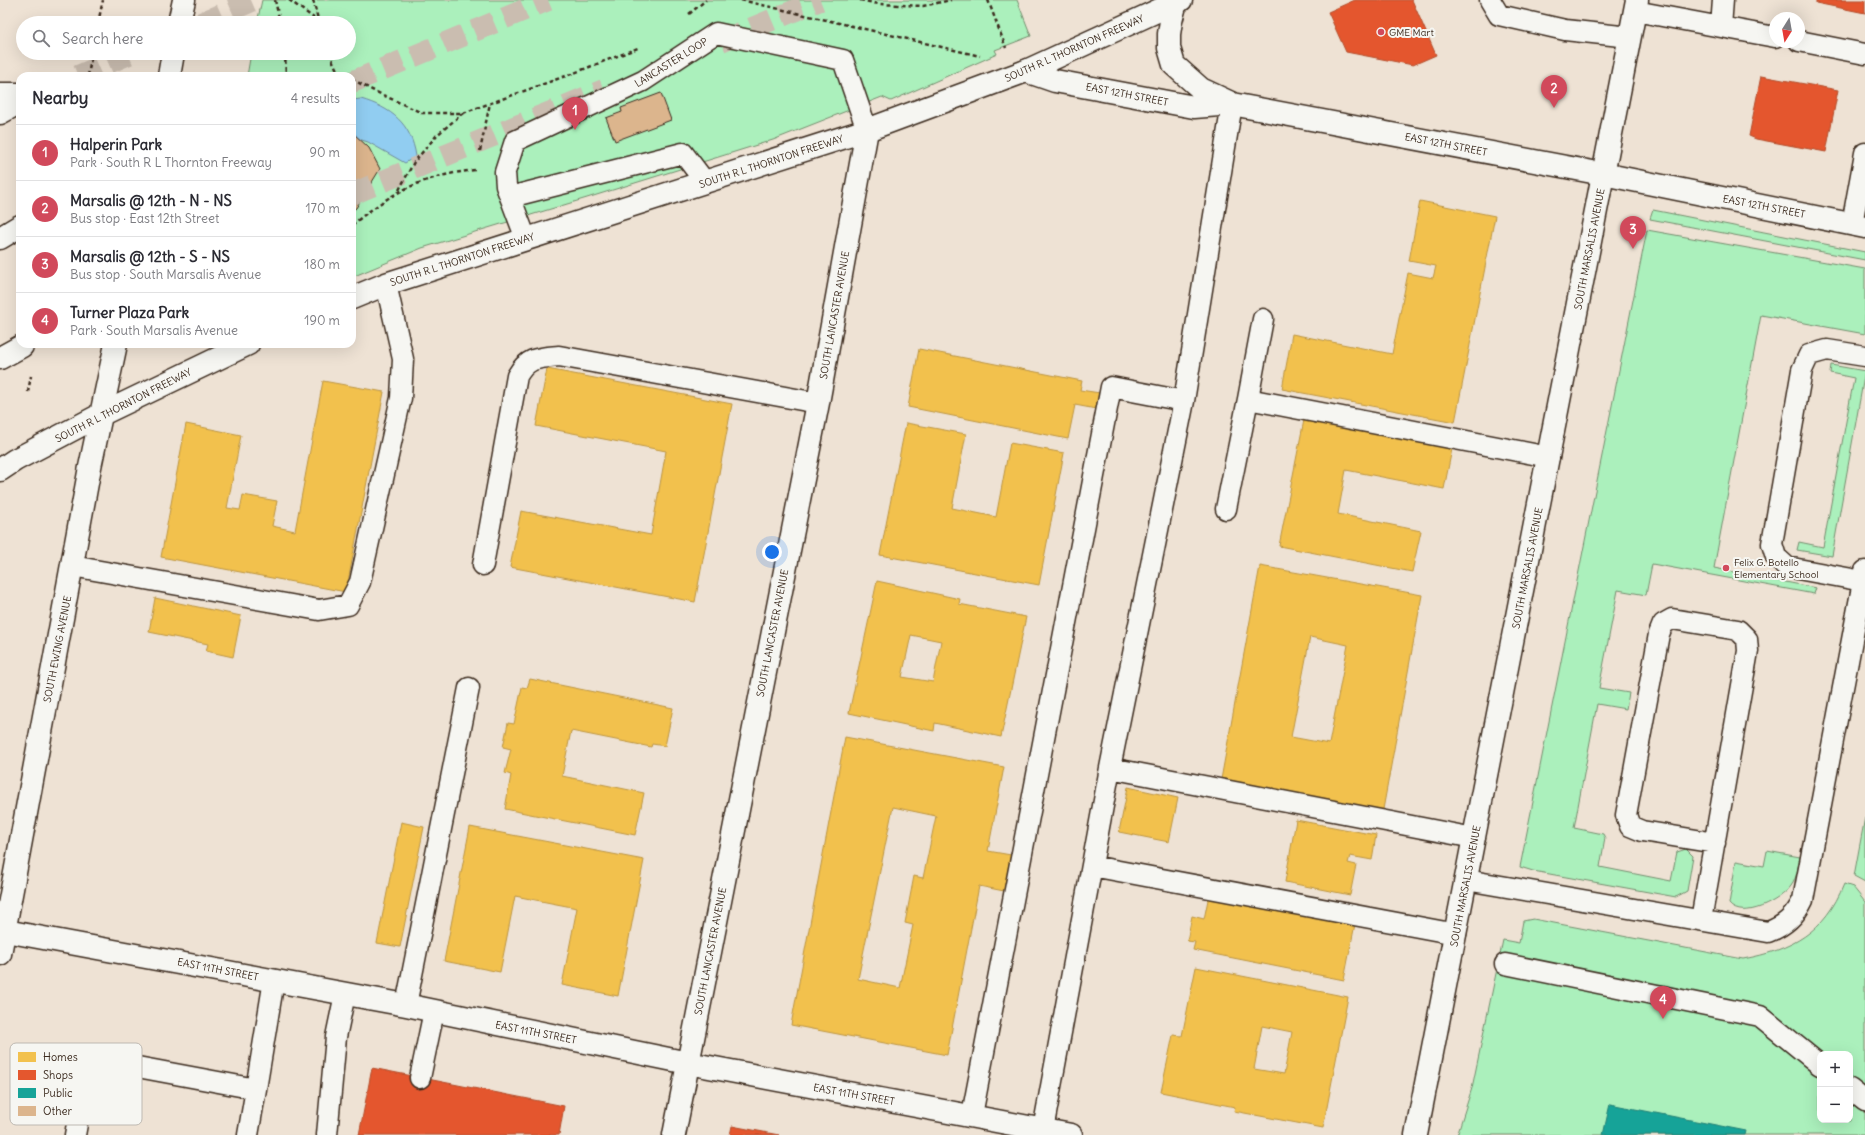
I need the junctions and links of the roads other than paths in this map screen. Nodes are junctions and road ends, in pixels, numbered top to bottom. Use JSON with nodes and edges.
{"nodes":[{"id":1,"x":184,"y":0,"type":"edge"},
{"id":2,"x":1490,"y":0,"type":"edge"},
{"id":3,"x":1724,"y":0,"type":"edge"},
{"id":4,"x":1178,"y":1,"type":"edge"},
{"id":5,"x":1636,"y":5,"type":"edge"},
{"id":6,"x":181,"y":16,"type":"edge"},
{"id":7,"x":1721,"y":26,"type":"junction"},
{"id":8,"x":1769,"y":36,"type":"edge"},
{"id":9,"x":1630,"y":37,"type":"junction"},
{"id":10,"x":1805,"y":42,"type":"edge"},
{"id":11,"x":1865,"y":54,"type":"edge"},
{"id":12,"x":172,"y":60,"type":"edge"},
{"id":13,"x":1026,"y":71,"type":"junction"},
{"id":14,"x":170,"y":72,"type":"edge"},
{"id":15,"x":0,"y":94,"type":"edge"},
{"id":16,"x":16,"y":94,"type":"edge"},
{"id":17,"x":16,"y":104,"type":"edge"},
{"id":18,"x":1232,"y":104,"type":"junction"},
{"id":19,"x":0,"y":113,"type":"edge"},
{"id":20,"x":867,"y":130,"type":"junction"},
{"id":21,"x":1865,"y":153,"type":"edge"},
{"id":22,"x":1603,"y":174,"type":"junction"},
{"id":23,"x":705,"y":182,"type":"junction"},
{"id":24,"x":510,"y":197,"type":"junction"},
{"id":25,"x":1858,"y":225,"type":"edge"},
{"id":26,"x":16,"y":228,"type":"edge"},
{"id":27,"x":0,"y":238,"type":"edge"},
{"id":28,"x":526,"y":239,"type":"junction"},
{"id":29,"x":386,"y":284,"type":"junction"},
{"id":30,"x":356,"y":296,"type":"edge"},
{"id":31,"x":1264,"y":319,"type":"dead end"},
{"id":32,"x":18,"y":348,"type":"edge"},
{"id":33,"x":115,"y":348,"type":"edge"},
{"id":34,"x":240,"y":348,"type":"edge"},
{"id":35,"x":1865,"y":356,"type":"edge"},
{"id":36,"x":0,"y":358,"type":"edge"},
{"id":37,"x":1248,"y":399,"type":"junction"},
{"id":38,"x":1184,"y":401,"type":"junction"},
{"id":39,"x":818,"y":403,"type":"junction"},
{"id":40,"x":102,"y":414,"type":"junction"},
{"id":41,"x":1549,"y":457,"type":"junction"},
{"id":42,"x":0,"y":470,"type":"edge"},
{"id":43,"x":1226,"y":509,"type":"dead end"},
{"id":44,"x":483,"y":565,"type":"dead end"},
{"id":45,"x":72,"y":566,"type":"junction"},
{"id":46,"x":1864,"y":576,"type":"edge"},
{"id":47,"x":469,"y":688,"type":"dead end"},
{"id":48,"x":1110,"y":768,"type":"junction"},
{"id":49,"x":1474,"y":838,"type":"junction"},
{"id":50,"x":1715,"y":843,"type":"junction"},
{"id":51,"x":1092,"y":866,"type":"junction"},
{"id":52,"x":1466,"y":880,"type":"junction"},
{"id":53,"x":1701,"y":920,"type":"junction"},
{"id":54,"x":2,"y":930,"type":"edge"},
{"id":55,"x":1456,"y":934,"type":"junction"},
{"id":56,"x":0,"y":954,"type":"edge"},
{"id":57,"x":1505,"y":964,"type":"dead end"},
{"id":58,"x":274,"y":980,"type":"junction"},
{"id":59,"x":345,"y":994,"type":"junction"},
{"id":60,"x":406,"y":1005,"type":"junction"},
{"id":61,"x":434,"y":1011,"type":"junction"},
{"id":62,"x":688,"y":1063,"type":"junction"},
{"id":63,"x":1817,"y":1063,"type":"edge"},
{"id":64,"x":142,"y":1068,"type":"edge"},
{"id":65,"x":420,"y":1078,"type":"dead end"},
{"id":66,"x":256,"y":1089,"type":"junction"},
{"id":67,"x":1853,"y":1091,"type":"edge"},
{"id":68,"x":1865,"y":1101,"type":"edge"},
{"id":69,"x":972,"y":1115,"type":"junction"},
{"id":70,"x":77,"y":1125,"type":"edge"},
{"id":71,"x":1042,"y":1132,"type":"edge"},
{"id":72,"x":75,"y":1135,"type":"edge"},
{"id":73,"x":248,"y":1135,"type":"edge"},
{"id":74,"x":327,"y":1135,"type":"edge"},
{"id":75,"x":674,"y":1135,"type":"edge"},
{"id":76,"x":1071,"y":1135,"type":"edge"},
{"id":77,"x":1416,"y":1135,"type":"edge"}],
"edges":[{"from":1,"to":6,"type":"main road"},
{"from":2,"to":9,"type":"lane"},
{"from":3,"to":7,"type":"lane"},
{"from":4,"to":13,"type":"main road","name":"SOUTH R L THORNTON FREEWAY"},
{"from":4,"to":18,"type":"main road"},
{"from":5,"to":7,"type":"lane"},
{"from":5,"to":9,"type":"main road","name":"SOUTH MARSALIS AVENUE"},
{"from":7,"to":8,"type":"lane"},
{"from":9,"to":22,"type":"main road","name":"SOUTH MARSALIS AVENUE"},
{"from":10,"to":11,"type":"lane"},
{"from":12,"to":14,"type":"main road"},
{"from":13,"to":18,"type":"main road","name":"EAST 12TH STREET"},
{"from":13,"to":20,"type":"main road","name":"SOUTH R L THORNTON FREEWAY"},
{"from":15,"to":16,"type":"main road"},
{"from":17,"to":19,"type":"main road"},
{"from":18,"to":22,"type":"main road","name":"EAST 12TH STREET"},
{"from":18,"to":38,"type":"lane"},
{"from":20,"to":23,"type":"main road","name":"SOUTH R L THORNTON FREEWAY"},
{"from":20,"to":24,"type":"lane","name":"LANCASTER LOOP"},
{"from":20,"to":39,"type":"main road","name":"SOUTH LANCASTER AVENUE"},
{"from":21,"to":25,"type":"lane"},
{"from":22,"to":25,"type":"main road","name":"EAST 12TH STREET"},
{"from":22,"to":41,"type":"main road","name":"SOUTH MARSALIS AVENUE"},
{"from":23,"to":24,"type":"lane"},
{"from":23,"to":28,"type":"main road","name":"SOUTH R L THORNTON FREEWAY"},
{"from":24,"to":28,"type":"lane","name":"LANCASTER LOOP"},
{"from":26,"to":27,"type":"main road"},
{"from":28,"to":29,"type":"main road","name":"SOUTH R L THORNTON FREEWAY"},
{"from":29,"to":30,"type":"main road","name":"SOUTH R L THORNTON FREEWAY"},
{"from":29,"to":45,"type":"lane"},
{"from":31,"to":37,"type":"lane"},
{"from":32,"to":36,"type":"main road"},
{"from":33,"to":40,"type":"main road","name":"SOUTH EWING AVENUE"},
{"from":34,"to":40,"type":"main road","name":"SOUTH R L THORNTON FREEWAY"},
{"from":35,"to":46,"type":"lane"},
{"from":37,"to":41,"type":"lane"},
{"from":37,"to":43,"type":"lane"},
{"from":38,"to":48,"type":"lane"},
{"from":38,"to":69,"type":"lane"},
{"from":39,"to":44,"type":"lane"},
{"from":39,"to":62,"type":"main road","name":"SOUTH LANCASTER AVENUE"},
{"from":40,"to":42,"type":"main road","name":"SOUTH R L THORNTON FREEWAY"},
{"from":40,"to":45,"type":"main road","name":"SOUTH EWING AVENUE"},
{"from":41,"to":49,"type":"main road","name":"SOUTH MARSALIS AVENUE"},
{"from":45,"to":54,"type":"main road","name":"SOUTH EWING AVENUE"},
{"from":46,"to":53,"type":"lane"},
{"from":47,"to":60,"type":"lane"},
{"from":48,"to":49,"type":"lane"},
{"from":48,"to":51,"type":"lane"},
{"from":49,"to":52,"type":"main road","name":"SOUTH MARSALIS AVENUE"},
{"from":50,"to":50,"type":"lane"},
{"from":50,"to":53,"type":"lane"},
{"from":51,"to":55,"type":"lane"},
{"from":51,"to":71,"type":"lane"},
{"from":52,"to":53,"type":"lane"},
{"from":52,"to":55,"type":"main road","name":"SOUTH MARSALIS AVENUE"},
{"from":54,"to":56,"type":"main road","name":"SOUTH EWING AVENUE"},
{"from":54,"to":58,"type":"main road","name":"EAST 11TH STREET"},
{"from":55,"to":77,"type":"main road","name":"SOUTH MARSALIS AVENUE"},
{"from":57,"to":63,"type":"lane"},
{"from":58,"to":59,"type":"main road","name":"EAST 11TH STREET"},
{"from":58,"to":66,"type":"lane"},
{"from":59,"to":60,"type":"main road","name":"EAST 11TH STREET"},
{"from":59,"to":74,"type":"lane"},
{"from":60,"to":61,"type":"main road","name":"EAST 11TH STREET"},
{"from":61,"to":62,"type":"main road","name":"EAST 11TH STREET"},
{"from":61,"to":65,"type":"lane"},
{"from":62,"to":69,"type":"main road","name":"EAST 11TH STREET"},
{"from":62,"to":75,"type":"main road","name":"SOUTH LANCASTER AVENUE"},
{"from":64,"to":66,"type":"lane"},
{"from":66,"to":73,"type":"lane"},
{"from":67,"to":68,"type":"lane"},
{"from":69,"to":71,"type":"main road","name":"EAST 11TH STREET"},
{"from":70,"to":72,"type":"lane"},
{"from":71,"to":76,"type":"main road","name":"EAST 11TH STREET"}]}
